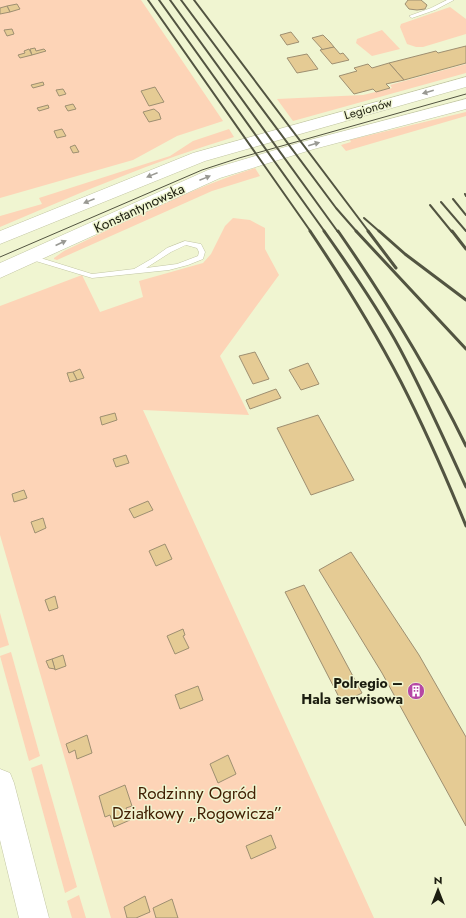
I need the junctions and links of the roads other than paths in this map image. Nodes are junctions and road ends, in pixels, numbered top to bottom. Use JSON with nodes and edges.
{"nodes":[{"id":1,"x":451,"y":0,"type":"edge"},
{"id":2,"x":412,"y":16,"type":"dead end"},
{"id":3,"x":466,"y":82,"type":"edge"},
{"id":4,"x":466,"y":104,"type":"edge"},
{"id":5,"x":269,"y":137,"type":"joint"},
{"id":6,"x":282,"y":154,"type":"joint"},
{"id":7,"x":0,"y":238,"type":"edge"},
{"id":8,"x":31,"y":257,"type":"junction"},
{"id":9,"x":0,"y":271,"type":"edge"},
{"id":10,"x":135,"y":271,"type":"junction"},
{"id":11,"x":0,"y":783,"type":"edge"},
{"id":12,"x":34,"y":918,"type":"edge"}],
"edges":[{"from":1,"to":2,"type":"lane"},
{"from":3,"to":5,"type":"main road","name":"Legionów","one_way":true},
{"from":6,"to":4,"type":"main road","name":"Legionów","one_way":true},
{"from":5,"to":7,"type":"main road","name":"Konstantynowska","one_way":true},
{"from":8,"to":6,"type":"main road","name":"Konstantynowska","one_way":true},
{"from":8,"to":9,"type":"main road","name":"Konstantynowska"},
{"from":8,"to":10,"type":"lane"},
{"from":10,"to":10,"type":"lane"},
{"from":11,"to":12,"type":"main road"}]}
